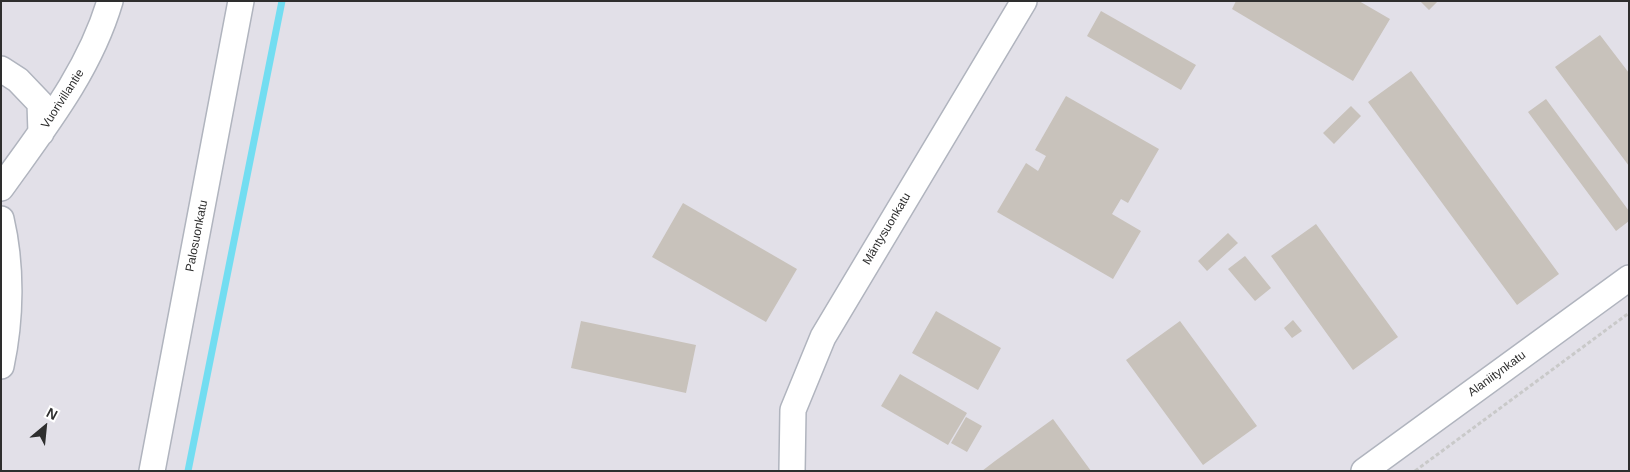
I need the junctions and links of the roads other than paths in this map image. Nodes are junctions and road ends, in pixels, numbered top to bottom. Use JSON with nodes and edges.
{"nodes":[{"id":1,"x":110,"y":1,"type":"edge"},
{"id":2,"x":241,"y":1,"type":"edge"},
{"id":3,"x":1024,"y":1,"type":"edge"},
{"id":4,"x":1,"y":69,"type":"edge"},
{"id":5,"x":41,"y":133,"type":"junction"},
{"id":6,"x":1,"y":188,"type":"edge"},
{"id":7,"x":1,"y":219,"type":"edge"},
{"id":8,"x":1629,"y":278,"type":"edge"},
{"id":9,"x":1,"y":366,"type":"edge"},
{"id":10,"x":152,"y":471,"type":"edge"},
{"id":11,"x":792,"y":471,"type":"edge"},
{"id":12,"x":1364,"y":471,"type":"edge"}],
"edges":[{"from":1,"to":5,"type":"street","name":"Vuorivillantie"},
{"from":2,"to":10,"type":"street","name":"Palosuonkatu"},
{"from":3,"to":11,"type":"street","name":"Mäntysuonkatu"},
{"from":4,"to":5,"type":"street"},
{"from":5,"to":6,"type":"street","name":"Vuorivillantie"},
{"from":7,"to":9,"type":"street"},
{"from":8,"to":12,"type":"street","name":"Alaniitynkatu"}]}
